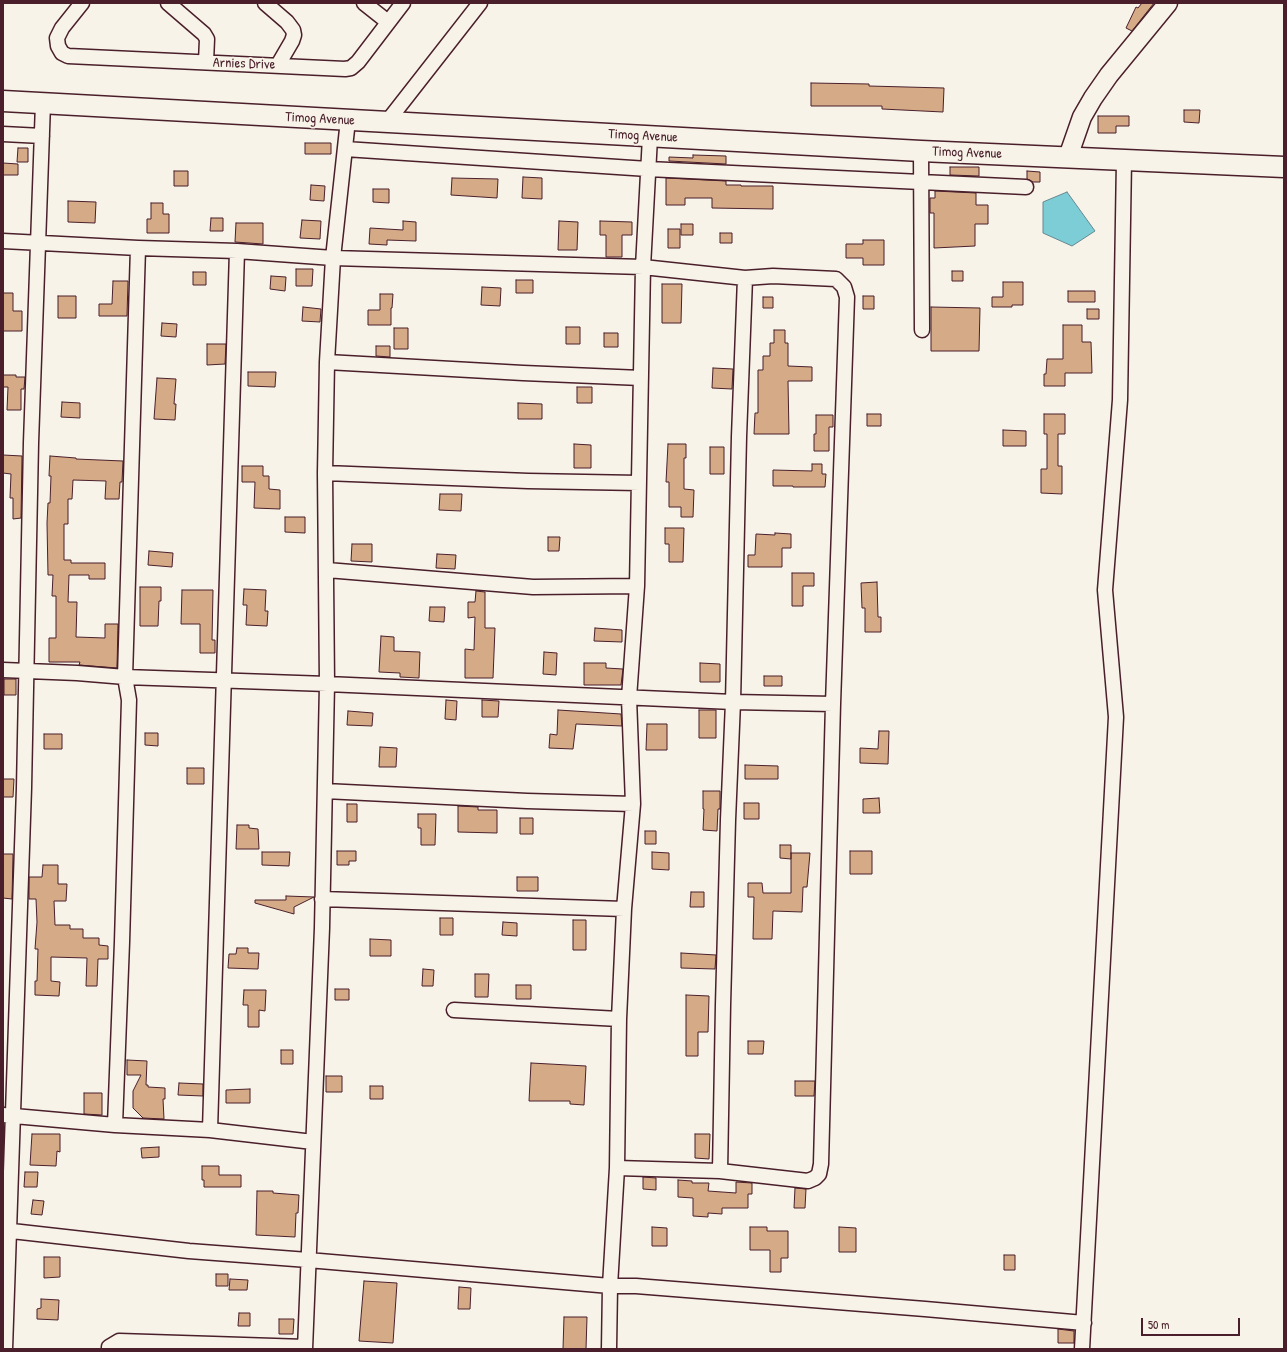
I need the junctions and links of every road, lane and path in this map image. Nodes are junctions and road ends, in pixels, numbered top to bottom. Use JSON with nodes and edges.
{"nodes":[{"id":1,"x":82,"y":3,"type":"edge"},
{"id":2,"x":168,"y":3,"type":"edge"},
{"id":3,"x":265,"y":3,"type":"edge"},
{"id":4,"x":364,"y":3,"type":"edge"},
{"id":5,"x":403,"y":3,"type":"edge"},
{"id":6,"x":480,"y":3,"type":"edge"},
{"id":7,"x":1168,"y":3,"type":"edge"},
{"id":8,"x":388,"y":22,"type":"junction"},
{"id":9,"x":206,"y":62,"type":"junction"},
{"id":10,"x":278,"y":65,"type":"junction"},
{"id":11,"x":3,"y":101,"type":"edge"},
{"id":12,"x":43,"y":103,"type":"junction"},
{"id":13,"x":348,"y":120,"type":"junction"},
{"id":14,"x":388,"y":122,"type":"junction"},
{"id":15,"x":3,"y":134,"type":"edge"},
{"id":16,"x":42,"y":136,"type":"junction"},
{"id":17,"x":650,"y":137,"type":"junction"},
{"id":18,"x":345,"y":149,"type":"junction"},
{"id":19,"x":921,"y":152,"type":"junction"},
{"id":20,"x":1068,"y":157,"type":"junction"},
{"id":21,"x":1124,"y":160,"type":"junction"},
{"id":22,"x":1284,"y":167,"type":"edge"},
{"id":23,"x":648,"y":169,"type":"junction"},
{"id":24,"x":921,"y":182,"type":"junction"},
{"id":25,"x":1026,"y":188,"type":"dead end"},
{"id":26,"x":3,"y":241,"type":"edge"},
{"id":27,"x":38,"y":242,"type":"junction"},
{"id":28,"x":138,"y":248,"type":"junction"},
{"id":29,"x":237,"y":251,"type":"junction"},
{"id":30,"x":333,"y":258,"type":"junction"},
{"id":31,"x":643,"y":267,"type":"junction"},
{"id":32,"x":745,"y":278,"type":"junction"},
{"id":33,"x":922,"y":330,"type":"dead end"},
{"id":34,"x":327,"y":362,"type":"junction"},
{"id":35,"x":641,"y":378,"type":"junction"},
{"id":36,"x":325,"y":473,"type":"junction"},
{"id":37,"x":639,"y":483,"type":"junction"},
{"id":38,"x":327,"y":570,"type":"junction"},
{"id":39,"x":637,"y":586,"type":"junction"},
{"id":40,"x":3,"y":670,"type":"edge"},
{"id":41,"x":27,"y":672,"type":"junction"},
{"id":42,"x":125,"y":677,"type":"junction"},
{"id":43,"x":225,"y":681,"type":"junction"},
{"id":44,"x":327,"y":684,"type":"junction"},
{"id":45,"x":629,"y":698,"type":"junction"},
{"id":46,"x":733,"y":702,"type":"junction"},
{"id":47,"x":833,"y":704,"type":"junction"},
{"id":48,"x":325,"y":791,"type":"junction"},
{"id":49,"x":633,"y":804,"type":"junction"},
{"id":50,"x":322,"y":899,"type":"junction"},
{"id":51,"x":624,"y":909,"type":"junction"},
{"id":52,"x":454,"y":1010,"type":"dead end"},
{"id":53,"x":619,"y":1019,"type":"junction"},
{"id":54,"x":8,"y":1115,"type":"edge"},
{"id":55,"x":115,"y":1125,"type":"junction"},
{"id":56,"x":210,"y":1130,"type":"junction"},
{"id":57,"x":313,"y":1142,"type":"junction"},
{"id":58,"x":617,"y":1168,"type":"junction"},
{"id":59,"x":720,"y":1170,"type":"junction"},
{"id":60,"x":6,"y":1230,"type":"edge"},
{"id":61,"x":308,"y":1260,"type":"junction"},
{"id":62,"x":610,"y":1286,"type":"junction"},
{"id":63,"x":1084,"y":1323,"type":"junction"},
{"id":64,"x":212,"y":1347,"type":"edge"},
{"id":65,"x":305,"y":1348,"type":"edge"},
{"id":66,"x":5,"y":1349,"type":"edge"},
{"id":67,"x":109,"y":1349,"type":"edge"},
{"id":68,"x":609,"y":1349,"type":"edge"},
{"id":69,"x":1082,"y":1349,"type":"edge"}],
"edges":[{"from":1,"to":9,"type":"street","name":"Arnies Drive"},
{"from":2,"to":9,"type":"street"},
{"from":3,"to":10,"type":"street"},
{"from":4,"to":8,"type":"street"},
{"from":5,"to":8,"type":"street","name":"Arnies Drive"},
{"from":6,"to":14,"type":"street"},
{"from":7,"to":20,"type":"street"},
{"from":8,"to":10,"type":"street","name":"Arnies Drive"},
{"from":9,"to":10,"type":"street","name":"Arnies Drive"},
{"from":11,"to":12,"type":"main road","name":"Timog Avenue"},
{"from":12,"to":13,"type":"main road","name":"Timog Avenue"},
{"from":12,"to":16,"type":"street"},
{"from":13,"to":14,"type":"main road","name":"Timog Avenue"},
{"from":13,"to":18,"type":"street"},
{"from":14,"to":17,"type":"main road","name":"Timog Avenue"},
{"from":15,"to":16,"type":"street"},
{"from":16,"to":27,"type":"street"},
{"from":17,"to":19,"type":"main road","name":"Timog Avenue"},
{"from":17,"to":23,"type":"street"},
{"from":18,"to":23,"type":"street"},
{"from":18,"to":30,"type":"street"},
{"from":19,"to":20,"type":"main road","name":"Timog Avenue"},
{"from":19,"to":24,"type":"street"},
{"from":20,"to":21,"type":"main road","name":"Timog Avenue"},
{"from":21,"to":22,"type":"main road","name":"Timog Avenue"},
{"from":21,"to":63,"type":"street"},
{"from":23,"to":24,"type":"street"},
{"from":23,"to":31,"type":"street"},
{"from":24,"to":25,"type":"street"},
{"from":24,"to":33,"type":"street"},
{"from":26,"to":27,"type":"street"},
{"from":27,"to":28,"type":"street"},
{"from":27,"to":41,"type":"street"},
{"from":28,"to":29,"type":"street"},
{"from":28,"to":42,"type":"street"},
{"from":29,"to":30,"type":"street"},
{"from":29,"to":43,"type":"street"},
{"from":30,"to":31,"type":"street"},
{"from":30,"to":34,"type":"street"},
{"from":31,"to":32,"type":"street"},
{"from":31,"to":35,"type":"street"},
{"from":32,"to":46,"type":"street"},
{"from":32,"to":47,"type":"street"},
{"from":34,"to":35,"type":"street"},
{"from":34,"to":36,"type":"street"},
{"from":35,"to":37,"type":"street"},
{"from":36,"to":37,"type":"street"},
{"from":36,"to":38,"type":"street"},
{"from":37,"to":39,"type":"street"},
{"from":38,"to":39,"type":"street"},
{"from":38,"to":44,"type":"street"},
{"from":39,"to":45,"type":"street"},
{"from":40,"to":41,"type":"street"},
{"from":41,"to":42,"type":"street"},
{"from":41,"to":54,"type":"street"},
{"from":42,"to":43,"type":"street"},
{"from":42,"to":55,"type":"street"},
{"from":43,"to":44,"type":"street"},
{"from":43,"to":56,"type":"street"},
{"from":44,"to":45,"type":"street"},
{"from":44,"to":48,"type":"street"},
{"from":45,"to":46,"type":"street"},
{"from":45,"to":49,"type":"street"},
{"from":46,"to":47,"type":"street"},
{"from":46,"to":59,"type":"street"},
{"from":47,"to":59,"type":"street"},
{"from":48,"to":49,"type":"street"},
{"from":48,"to":50,"type":"street"},
{"from":49,"to":51,"type":"street"},
{"from":50,"to":51,"type":"street"},
{"from":50,"to":57,"type":"street"},
{"from":51,"to":53,"type":"street"},
{"from":52,"to":53,"type":"street"},
{"from":53,"to":58,"type":"street"},
{"from":54,"to":55,"type":"street"},
{"from":54,"to":60,"type":"street"},
{"from":55,"to":56,"type":"street"},
{"from":56,"to":57,"type":"street"},
{"from":57,"to":61,"type":"street"},
{"from":58,"to":59,"type":"street"},
{"from":58,"to":62,"type":"street"},
{"from":60,"to":61,"type":"street"},
{"from":60,"to":66,"type":"street"},
{"from":61,"to":62,"type":"street"},
{"from":61,"to":65,"type":"street"},
{"from":62,"to":63,"type":"street"},
{"from":62,"to":68,"type":"street"},
{"from":63,"to":69,"type":"street"},
{"from":64,"to":65,"type":"street"},
{"from":64,"to":67,"type":"street"}]}
